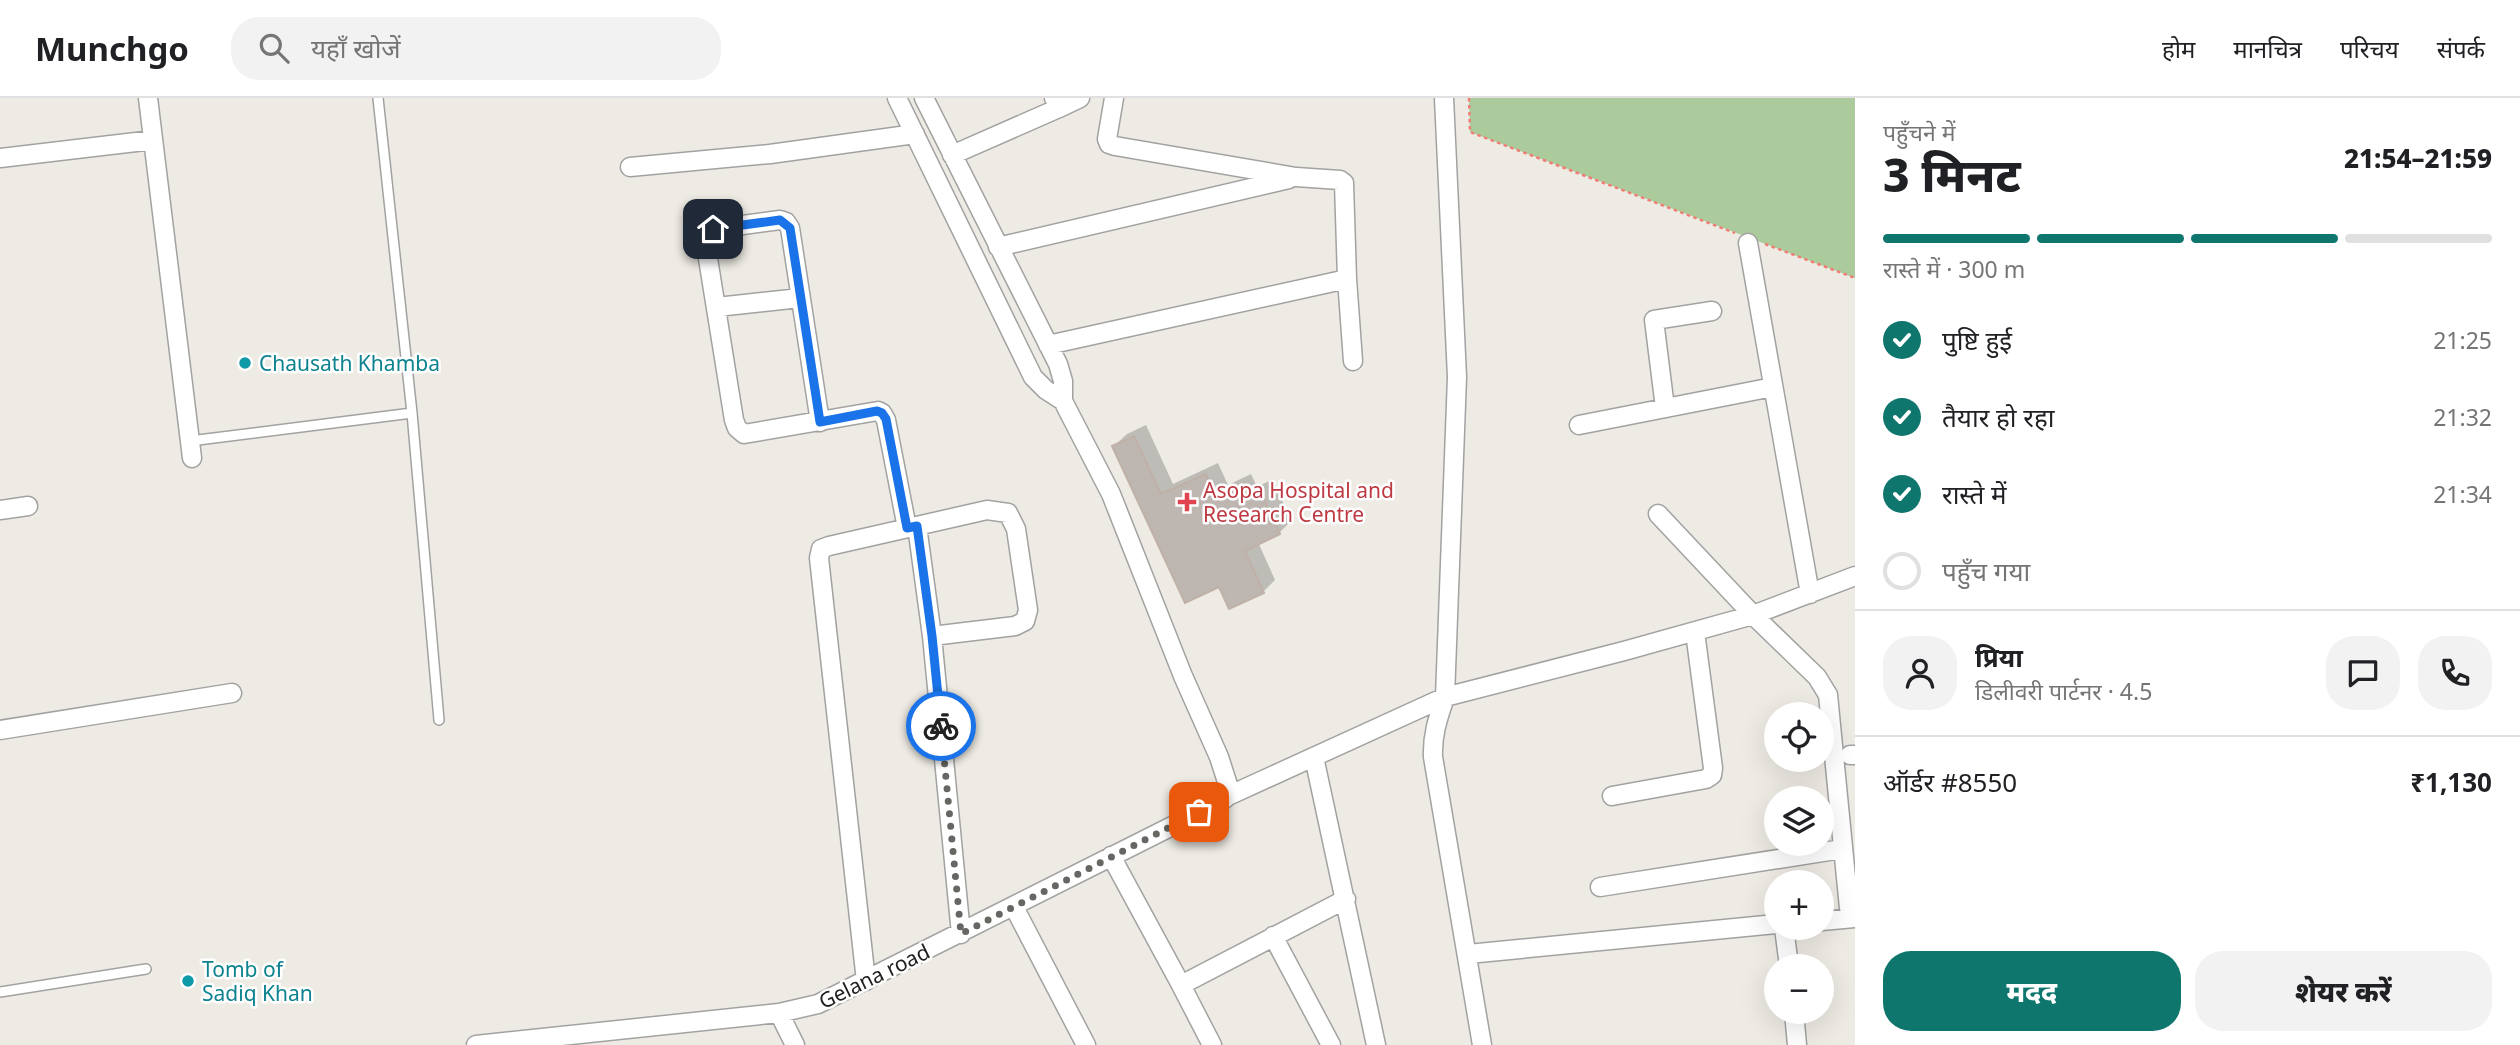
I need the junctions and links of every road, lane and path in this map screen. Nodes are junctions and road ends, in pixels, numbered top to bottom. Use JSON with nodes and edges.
{"nodes":[{"id":1,"x":148,"y":98,"type":"edge"},
{"id":2,"x":378,"y":98,"type":"edge"},
{"id":3,"x":897,"y":98,"type":"edge"},
{"id":4,"x":924,"y":98,"type":"edge"},
{"id":5,"x":1080,"y":98,"type":"edge"},
{"id":6,"x":1114,"y":98,"type":"edge"},
{"id":7,"x":1444,"y":98,"type":"edge"},
{"id":8,"x":1469,"y":98,"type":"edge"},
{"id":9,"x":1056,"y":103,"type":"edge"},
{"id":10,"x":915,"y":134,"type":"junction"},
{"id":11,"x":153,"y":140,"type":"junction"},
{"id":12,"x":952,"y":155,"type":"junction"},
{"id":13,"x":0,"y":158,"type":"edge"},
{"id":14,"x":630,"y":167,"type":"dead end"},
{"id":15,"x":1296,"y":177,"type":"junction"},
{"id":16,"x":1751,"y":241,"type":"junction"},
{"id":17,"x":998,"y":247,"type":"junction"},
{"id":18,"x":1855,"y":278,"type":"edge"},
{"id":19,"x":1347,"y":279,"type":"junction"},
{"id":20,"x":800,"y":298,"type":"junction"},
{"id":21,"x":717,"y":307,"type":"junction"},
{"id":22,"x":1712,"y":312,"type":"dead end"},
{"id":23,"x":1048,"y":345,"type":"junction"},
{"id":24,"x":1353,"y":361,"type":"dead end"},
{"id":25,"x":1773,"y":387,"type":"junction"},
{"id":26,"x":1063,"y":401,"type":"junction"},
{"id":27,"x":1665,"y":408,"type":"junction"},
{"id":28,"x":412,"y":413,"type":"junction"},
{"id":29,"x":820,"y":422,"type":"junction"},
{"id":30,"x":1579,"y":425,"type":"dead end"},
{"id":31,"x":191,"y":449,"type":"joint"},
{"id":32,"x":27,"y":506,"type":"dead end"},
{"id":33,"x":0,"y":510,"type":"edge"},
{"id":34,"x":1658,"y":514,"type":"dead end"},
{"id":35,"x":912,"y":527,"type":"junction"},
{"id":36,"x":1855,"y":576,"type":"edge"},
{"id":37,"x":1810,"y":594,"type":"junction"},
{"id":38,"x":1753,"y":615,"type":"junction"},
{"id":39,"x":1695,"y":632,"type":"junction"},
{"id":40,"x":932,"y":636,"type":"junction"},
{"id":41,"x":232,"y":693,"type":"dead end"},
{"id":42,"x":1445,"y":697,"type":"junction"},
{"id":43,"x":439,"y":720,"type":"dead end"},
{"id":44,"x":0,"y":730,"type":"edge"},
{"id":45,"x":1314,"y":757,"type":"junction"},
{"id":46,"x":1228,"y":796,"type":"junction"},
{"id":47,"x":1612,"y":796,"type":"dead end"},
{"id":48,"x":1842,"y":849,"type":"junction"},
{"id":49,"x":1111,"y":856,"type":"junction"},
{"id":50,"x":1601,"y":887,"type":"dead end"},
{"id":51,"x":1346,"y":899,"type":"junction"},
{"id":52,"x":1014,"y":907,"type":"junction"},
{"id":53,"x":1852,"y":913,"type":"edge"},
{"id":54,"x":1834,"y":918,"type":"edge"},
{"id":55,"x":1764,"y":925,"type":"edge"},
{"id":56,"x":961,"y":934,"type":"junction"},
{"id":57,"x":1273,"y":936,"type":"junction"},
{"id":58,"x":1468,"y":954,"type":"junction"},
{"id":59,"x":146,"y":969,"type":"dead end"},
{"id":60,"x":866,"y":981,"type":"junction"},
{"id":61,"x":1181,"y":985,"type":"junction"},
{"id":62,"x":0,"y":992,"type":"edge"},
{"id":63,"x":779,"y":1013,"type":"junction"},
{"id":64,"x":1795,"y":1024,"type":"edge"},
{"id":65,"x":476,"y":1045,"type":"edge"},
{"id":66,"x":795,"y":1045,"type":"edge"},
{"id":67,"x":1086,"y":1045,"type":"edge"},
{"id":68,"x":1212,"y":1045,"type":"edge"},
{"id":69,"x":1331,"y":1045,"type":"edge"},
{"id":70,"x":1376,"y":1045,"type":"edge"},
{"id":71,"x":1482,"y":1045,"type":"edge"},
{"id":72,"x":1797,"y":1045,"type":"edge"}],
"edges":[{"from":1,"to":11,"type":"street"},
{"from":2,"to":28,"type":"lane"},
{"from":3,"to":10,"type":"street"},
{"from":4,"to":12,"type":"street"},
{"from":5,"to":9,"type":"street"},
{"from":6,"to":15,"type":"street"},
{"from":7,"to":42,"type":"street"},
{"from":8,"to":16,"type":"path"},
{"from":9,"to":12,"type":"street"},
{"from":10,"to":14,"type":"street"},
{"from":10,"to":26,"type":"street"},
{"from":11,"to":13,"type":"street"},
{"from":11,"to":31,"type":"street"},
{"from":12,"to":17,"type":"street"},
{"from":15,"to":17,"type":"street"},
{"from":15,"to":19,"type":"street"},
{"from":16,"to":18,"type":"path"},
{"from":16,"to":25,"type":"street"},
{"from":17,"to":23,"type":"street"},
{"from":19,"to":23,"type":"street"},
{"from":19,"to":24,"type":"street"},
{"from":20,"to":21,"type":"street"},
{"from":20,"to":21,"type":"street"},
{"from":20,"to":29,"type":"street"},
{"from":21,"to":29,"type":"street"},
{"from":22,"to":27,"type":"street"},
{"from":23,"to":26,"type":"street"},
{"from":25,"to":27,"type":"street"},
{"from":25,"to":37,"type":"street"},
{"from":26,"to":46,"type":"street"},
{"from":27,"to":30,"type":"street"},
{"from":28,"to":31,"type":"lane"},
{"from":28,"to":43,"type":"lane"},
{"from":29,"to":35,"type":"street"},
{"from":32,"to":33,"type":"street"},
{"from":34,"to":38,"type":"street"},
{"from":35,"to":40,"type":"street"},
{"from":35,"to":40,"type":"street"},
{"from":35,"to":60,"type":"street"},
{"from":36,"to":37,"type":"street","name":"Gelana road"},
{"from":37,"to":38,"type":"street","name":"Gelana road"},
{"from":38,"to":39,"type":"street","name":"Gelana road"},
{"from":38,"to":48,"type":"street"},
{"from":39,"to":42,"type":"street","name":"Gelana road"},
{"from":39,"to":47,"type":"street"},
{"from":40,"to":56,"type":"street"},
{"from":41,"to":44,"type":"street"},
{"from":42,"to":45,"type":"street","name":"Gelana road"},
{"from":42,"to":58,"type":"street"},
{"from":45,"to":46,"type":"street","name":"Gelana road"},
{"from":45,"to":51,"type":"street"},
{"from":46,"to":49,"type":"street","name":"Gelana road"},
{"from":48,"to":50,"type":"street"},
{"from":48,"to":53,"type":"street"},
{"from":49,"to":52,"type":"street","name":"Gelana road"},
{"from":49,"to":61,"type":"street"},
{"from":51,"to":57,"type":"street"},
{"from":51,"to":70,"type":"street"},
{"from":52,"to":56,"type":"street","name":"Gelana road"},
{"from":52,"to":67,"type":"street"},
{"from":53,"to":54,"type":"street"},
{"from":55,"to":58,"type":"street"},
{"from":56,"to":60,"type":"street","name":"Gelana road"},
{"from":57,"to":61,"type":"street"},
{"from":57,"to":69,"type":"street"},
{"from":58,"to":71,"type":"street"},
{"from":59,"to":62,"type":"lane"},
{"from":60,"to":63,"type":"street","name":"Gelana road"},
{"from":61,"to":68,"type":"street"},
{"from":63,"to":65,"type":"street","name":"Gelana road"},
{"from":63,"to":66,"type":"street"},
{"from":64,"to":72,"type":"street"}]}
